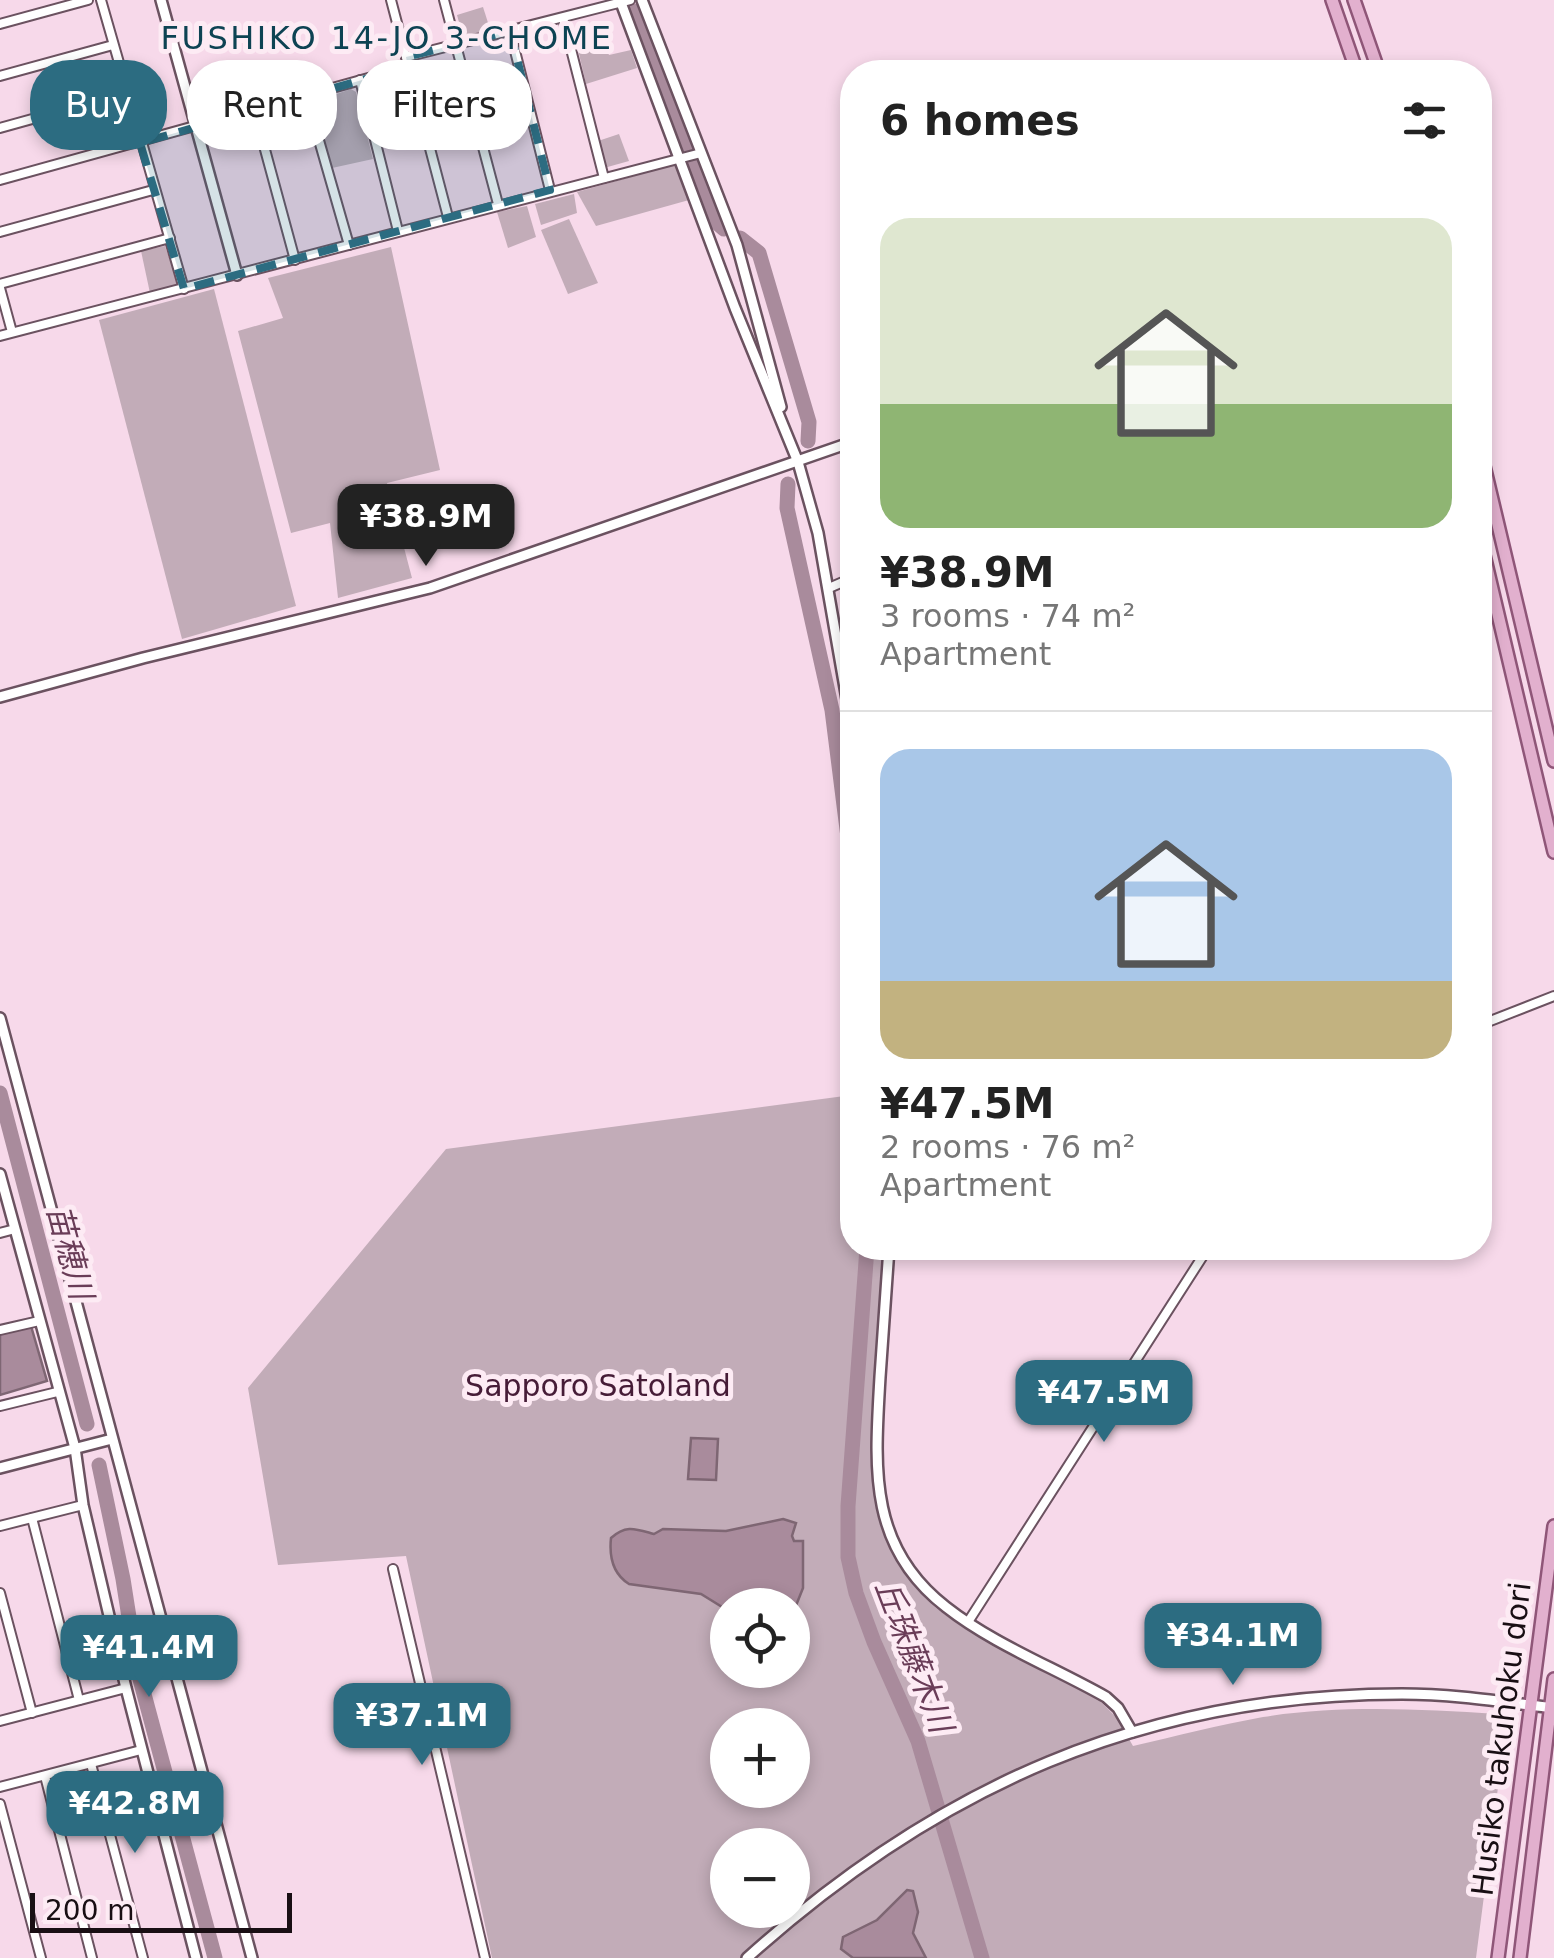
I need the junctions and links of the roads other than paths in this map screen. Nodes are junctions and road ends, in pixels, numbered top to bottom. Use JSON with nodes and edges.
{"nodes":[{"id":1,"x":88,"y":0,"type":"edge"},
{"id":2,"x":101,"y":0,"type":"edge"},
{"id":3,"x":161,"y":0,"type":"edge"},
{"id":4,"x":391,"y":0,"type":"edge"},
{"id":5,"x":444,"y":0,"type":"edge"},
{"id":6,"x":642,"y":0,"type":"edge"},
{"id":7,"x":1332,"y":0,"type":"edge"},
{"id":8,"x":1354,"y":0,"type":"edge"},
{"id":9,"x":624,"y":1,"type":"edge"},
{"id":10,"x":563,"y":18,"type":"junction"},
{"id":11,"x":0,"y":24,"type":"edge"},
{"id":12,"x":510,"y":32,"type":"junction"},
{"id":13,"x":455,"y":44,"type":"junction"},
{"id":14,"x":113,"y":45,"type":"junction"},
{"id":15,"x":406,"y":56,"type":"junction"},
{"id":16,"x":117,"y":60,"type":"edge"},
{"id":17,"x":407,"y":60,"type":"edge"},
{"id":18,"x":1353,"y":60,"type":"edge"},
{"id":19,"x":1375,"y":60,"type":"edge"},
{"id":20,"x":0,"y":76,"type":"edge"},
{"id":21,"x":187,"y":94,"type":"edge"},
{"id":22,"x":30,"y":120,"type":"edge"},
{"id":23,"x":0,"y":128,"type":"edge"},
{"id":24,"x":114,"y":150,"type":"edge"},
{"id":25,"x":142,"y":150,"type":"edge"},
{"id":26,"x":202,"y":150,"type":"edge"},
{"id":27,"x":265,"y":150,"type":"edge"},
{"id":28,"x":322,"y":150,"type":"edge"},
{"id":29,"x":378,"y":150,"type":"edge"},
{"id":30,"x":430,"y":150,"type":"edge"},
{"id":31,"x":701,"y":152,"type":"junction"},
{"id":32,"x":679,"y":159,"type":"junction"},
{"id":33,"x":604,"y":178,"type":"junction"},
{"id":34,"x":0,"y":180,"type":"edge"},
{"id":35,"x":153,"y":190,"type":"junction"},
{"id":36,"x":550,"y":190,"type":"junction"},
{"id":37,"x":498,"y":204,"type":"junction"},
{"id":38,"x":448,"y":217,"type":"junction"},
{"id":39,"x":398,"y":231,"type":"junction"},
{"id":40,"x":0,"y":232,"type":"edge"},
{"id":41,"x":170,"y":238,"type":"junction"},
{"id":42,"x":349,"y":245,"type":"junction"},
{"id":43,"x":295,"y":260,"type":"junction"},
{"id":44,"x":236,"y":275,"type":"junction"},
{"id":45,"x":0,"y":286,"type":"edge"},
{"id":46,"x":184,"y":289,"type":"junction"},
{"id":47,"x":12,"y":332,"type":"junction"},
{"id":48,"x":0,"y":336,"type":"edge"},
{"id":49,"x":787,"y":434,"type":"junction"},
{"id":50,"x":840,"y":446,"type":"edge"},
{"id":51,"x":798,"y":462,"type":"junction"},
{"id":52,"x":1492,"y":500,"type":"edge"},
{"id":53,"x":840,"y":583,"type":"edge"},
{"id":54,"x":829,"y":588,"type":"junction"},
{"id":55,"x":1492,"y":589,"type":"edge"},
{"id":56,"x":840,"y":655,"type":"edge"},
{"id":57,"x":0,"y":697,"type":"edge"},
{"id":58,"x":1554,"y":761,"type":"edge"},
{"id":59,"x":1554,"y":852,"type":"edge"},
{"id":60,"x":1554,"y":996,"type":"edge"},
{"id":61,"x":0,"y":1018,"type":"edge"},
{"id":62,"x":1492,"y":1021,"type":"edge"},
{"id":63,"x":0,"y":1174,"type":"edge"},
{"id":64,"x":14,"y":1229,"type":"junction"},
{"id":65,"x":0,"y":1233,"type":"edge"},
{"id":66,"x":888,"y":1260,"type":"edge"},
{"id":67,"x":1200,"y":1260,"type":"edge"},
{"id":68,"x":39,"y":1320,"type":"junction"},
{"id":69,"x":0,"y":1330,"type":"edge"},
{"id":70,"x":57,"y":1392,"type":"junction"},
{"id":71,"x":0,"y":1406,"type":"edge"},
{"id":72,"x":112,"y":1439,"type":"junction"},
{"id":73,"x":75,"y":1448,"type":"junction"},
{"id":74,"x":0,"y":1468,"type":"edge"},
{"id":75,"x":83,"y":1505,"type":"junction"},
{"id":76,"x":32,"y":1518,"type":"junction"},
{"id":77,"x":0,"y":1526,"type":"edge"},
{"id":78,"x":1554,"y":1526,"type":"edge"},
{"id":79,"x":393,"y":1569,"type":"dead end"},
{"id":80,"x":0,"y":1593,"type":"edge"},
{"id":81,"x":968,"y":1622,"type":"junction"},
{"id":82,"x":1554,"y":1679,"type":"edge"},
{"id":83,"x":126,"y":1688,"type":"junction"},
{"id":84,"x":79,"y":1700,"type":"junction"},
{"id":85,"x":1531,"y":1705,"type":"junction"},
{"id":86,"x":1552,"y":1708,"type":"edge"},
{"id":87,"x":32,"y":1712,"type":"junction"},
{"id":88,"x":0,"y":1721,"type":"edge"},
{"id":89,"x":1132,"y":1732,"type":"junction"},
{"id":90,"x":141,"y":1750,"type":"junction"},
{"id":91,"x":91,"y":1764,"type":"junction"},
{"id":92,"x":45,"y":1776,"type":"junction"},
{"id":93,"x":0,"y":1788,"type":"edge"},
{"id":94,"x":0,"y":1804,"type":"edge"},
{"id":95,"x":41,"y":1958,"type":"edge"},
{"id":96,"x":92,"y":1958,"type":"edge"},
{"id":97,"x":143,"y":1958,"type":"edge"},
{"id":98,"x":194,"y":1958,"type":"edge"},
{"id":99,"x":252,"y":1958,"type":"edge"},
{"id":100,"x":485,"y":1958,"type":"edge"},
{"id":101,"x":747,"y":1958,"type":"edge"},
{"id":102,"x":1498,"y":1958,"type":"edge"},
{"id":103,"x":1520,"y":1958,"type":"edge"}],
"edges":[{"from":1,"to":11,"type":"street"},
{"from":2,"to":14,"type":"street"},
{"from":3,"to":21,"type":"street"},
{"from":4,"to":15,"type":"street"},
{"from":5,"to":13,"type":"street"},
{"from":6,"to":31,"type":"street"},
{"from":7,"to":18,"type":"main road"},
{"from":8,"to":19,"type":"main road"},
{"from":9,"to":10,"type":"street"},
{"from":9,"to":32,"type":"street"},
{"from":10,"to":12,"type":"street"},
{"from":10,"to":33,"type":"street"},
{"from":12,"to":13,"type":"street"},
{"from":12,"to":36,"type":"street"},
{"from":13,"to":15,"type":"street"},
{"from":13,"to":37,"type":"street"},
{"from":14,"to":16,"type":"street"},
{"from":14,"to":20,"type":"street"},
{"from":15,"to":17,"type":"street"},
{"from":22,"to":23,"type":"street"},
{"from":24,"to":34,"type":"street"},
{"from":25,"to":35,"type":"street"},
{"from":26,"to":44,"type":"street"},
{"from":27,"to":43,"type":"street"},
{"from":28,"to":42,"type":"street"},
{"from":29,"to":39,"type":"street"},
{"from":30,"to":38,"type":"street"},
{"from":31,"to":32,"type":"street"},
{"from":31,"to":49,"type":"street"},
{"from":32,"to":33,"type":"street"},
{"from":32,"to":49,"type":"street"},
{"from":33,"to":36,"type":"street"},
{"from":35,"to":40,"type":"street"},
{"from":35,"to":41,"type":"street"},
{"from":36,"to":37,"type":"street"},
{"from":37,"to":38,"type":"street"},
{"from":38,"to":39,"type":"street"},
{"from":39,"to":42,"type":"street"},
{"from":41,"to":45,"type":"street"},
{"from":41,"to":46,"type":"street"},
{"from":42,"to":43,"type":"street"},
{"from":43,"to":44,"type":"street"},
{"from":44,"to":46,"type":"street"},
{"from":45,"to":47,"type":"street"},
{"from":46,"to":47,"type":"street"},
{"from":47,"to":48,"type":"street"},
{"from":49,"to":51,"type":"street"},
{"from":50,"to":51,"type":"street"},
{"from":51,"to":54,"type":"street"},
{"from":51,"to":57,"type":"street"},
{"from":52,"to":58,"type":"main road"},
{"from":53,"to":54,"type":"street"},
{"from":54,"to":56,"type":"street"},
{"from":55,"to":59,"type":"main road"},
{"from":60,"to":62,"type":"street"},
{"from":61,"to":72,"type":"street"},
{"from":63,"to":64,"type":"street"},
{"from":64,"to":65,"type":"street"},
{"from":64,"to":68,"type":"street"},
{"from":66,"to":81,"type":"street"},
{"from":67,"to":81,"type":"street"},
{"from":68,"to":69,"type":"street"},
{"from":68,"to":70,"type":"street"},
{"from":70,"to":71,"type":"street"},
{"from":70,"to":73,"type":"street"},
{"from":72,"to":73,"type":"street"},
{"from":72,"to":99,"type":"street"},
{"from":73,"to":74,"type":"street"},
{"from":73,"to":75,"type":"street"},
{"from":75,"to":76,"type":"street"},
{"from":75,"to":83,"type":"street"},
{"from":76,"to":77,"type":"street"},
{"from":76,"to":84,"type":"street"},
{"from":78,"to":85,"type":"main road","name":"Husiko takuhoku dori"},
{"from":79,"to":100,"type":"street"},
{"from":80,"to":87,"type":"street"},
{"from":81,"to":89,"type":"street"},
{"from":82,"to":86,"type":"main road","name":"Husiko takuhoku dori"},
{"from":83,"to":84,"type":"street"},
{"from":83,"to":90,"type":"street"},
{"from":84,"to":87,"type":"street"},
{"from":85,"to":86,"type":"street"},
{"from":85,"to":89,"type":"street"},
{"from":85,"to":102,"type":"main road","name":"Husiko takuhoku dori"},
{"from":86,"to":103,"type":"main road","name":"Husiko takuhoku dori"},
{"from":87,"to":88,"type":"street"},
{"from":89,"to":101,"type":"street"},
{"from":90,"to":91,"type":"street"},
{"from":90,"to":98,"type":"street"},
{"from":91,"to":92,"type":"street"},
{"from":91,"to":97,"type":"street"},
{"from":92,"to":93,"type":"street"},
{"from":92,"to":96,"type":"street"},
{"from":94,"to":95,"type":"street"}]}
